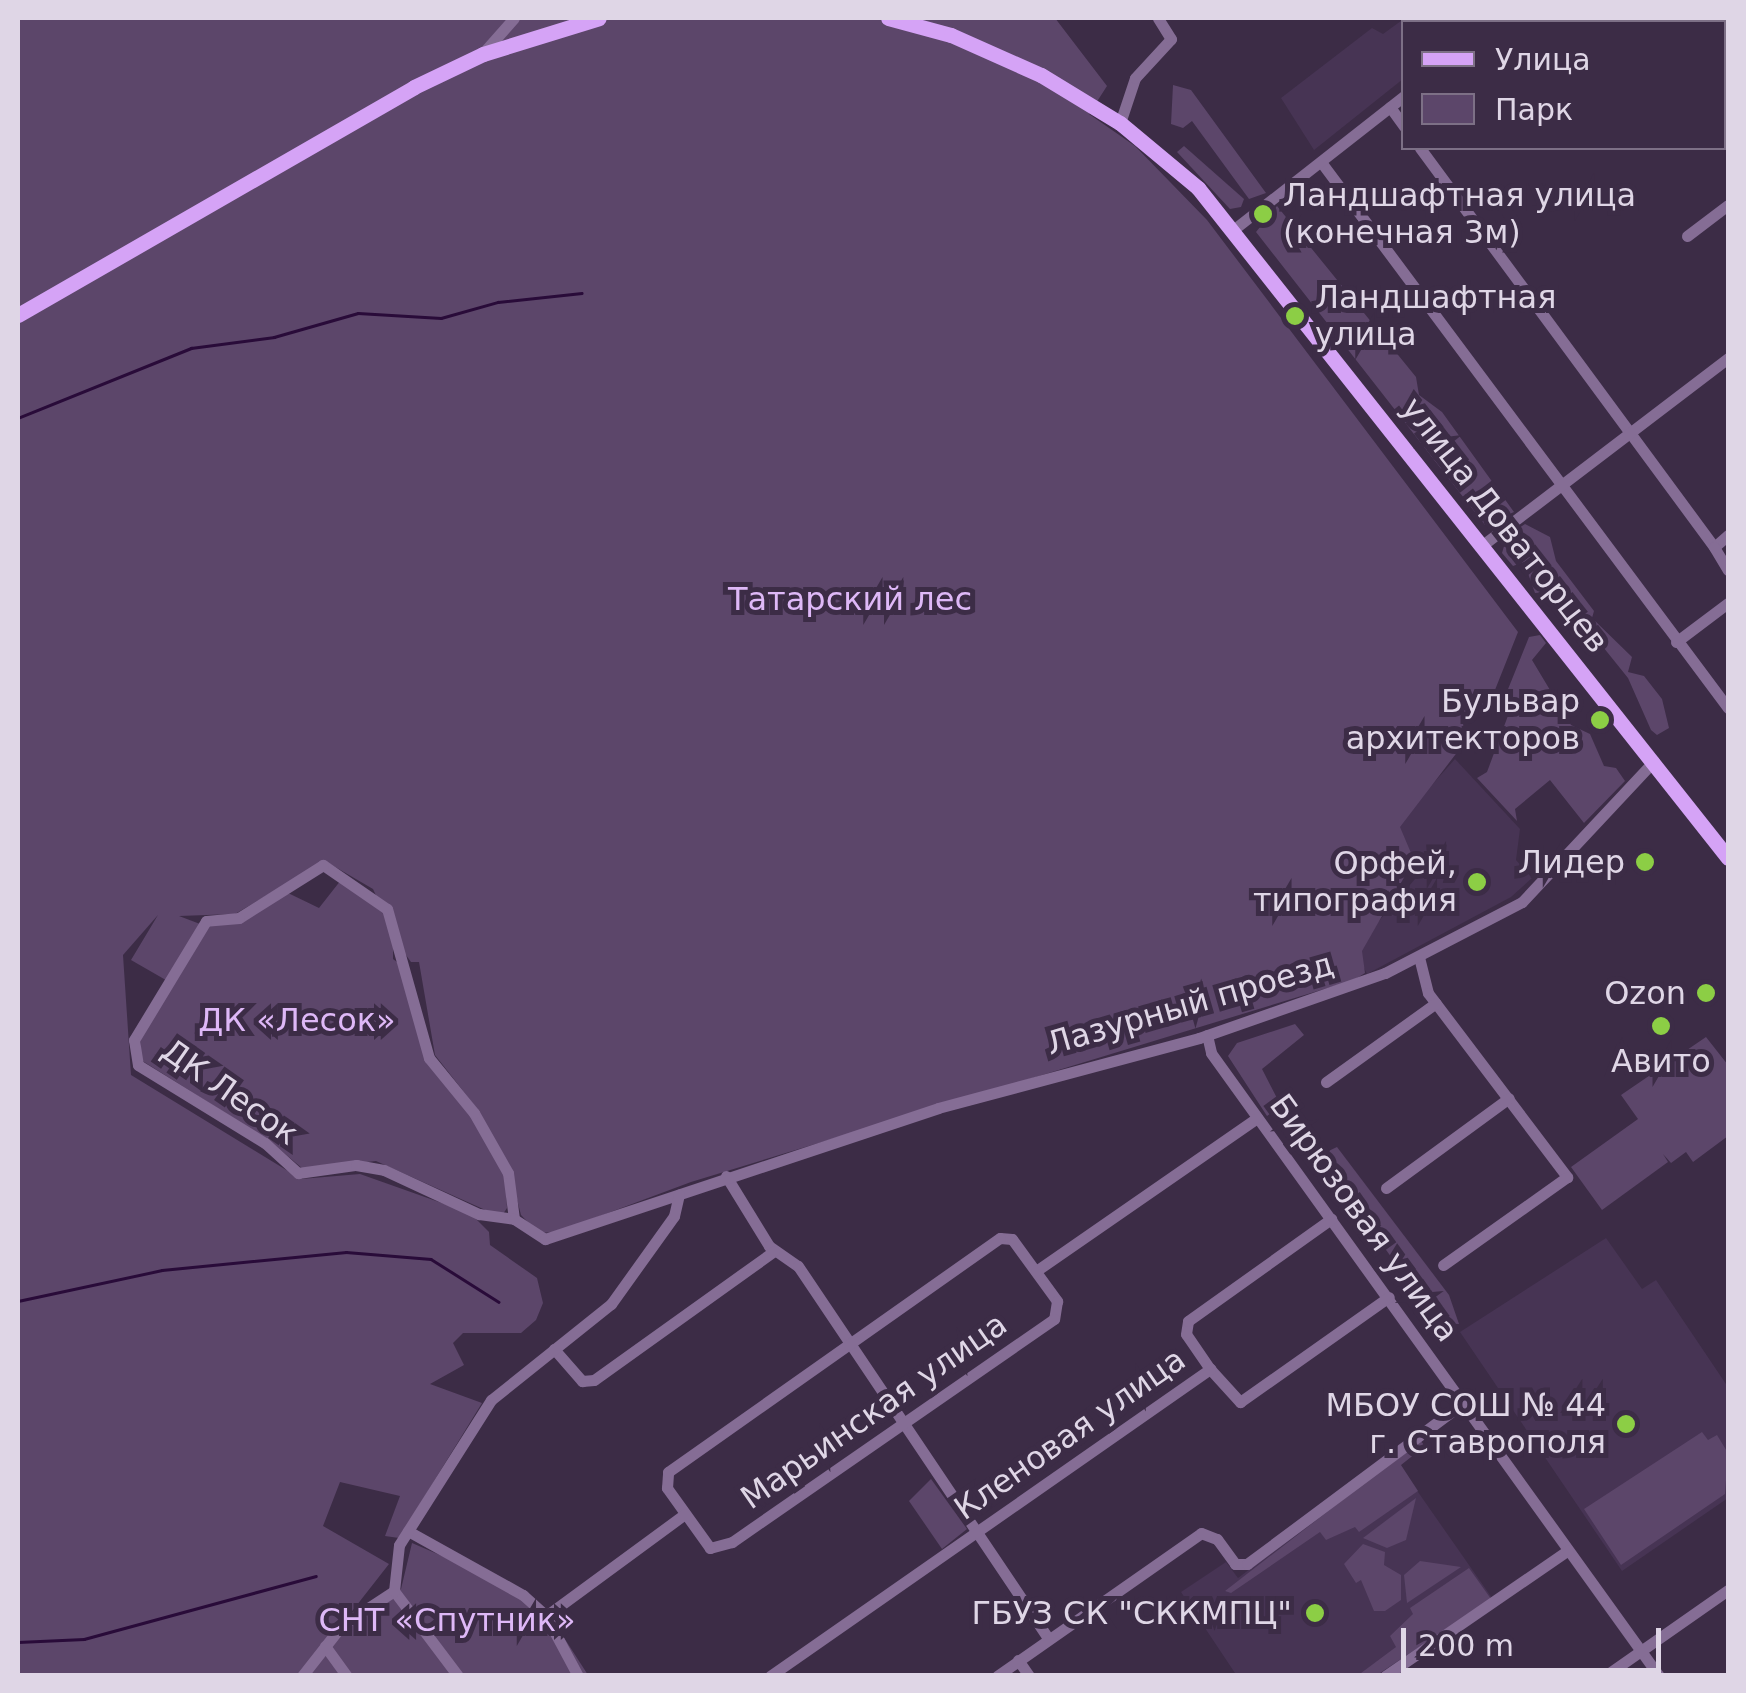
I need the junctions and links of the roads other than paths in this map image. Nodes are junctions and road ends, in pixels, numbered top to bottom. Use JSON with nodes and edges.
{"nodes":[{"id":1,"x":514,"y":18,"type":"edge"},
{"id":2,"x":598,"y":18,"type":"edge"},
{"id":3,"x":888,"y":18,"type":"edge"},
{"id":4,"x":1158,"y":18,"type":"edge"},
{"id":5,"x":483,"y":54,"type":"junction"},
{"id":6,"x":1401,"y":98,"type":"edge"},
{"id":7,"x":1390,"y":107,"type":"junction"},
{"id":8,"x":1401,"y":122,"type":"edge"},
{"id":9,"x":1120,"y":123,"type":"junction"},
{"id":10,"x":1421,"y":150,"type":"edge"},
{"id":11,"x":1321,"y":162,"type":"junction"},
{"id":12,"x":1728,"y":204,"type":"edge"},
{"id":13,"x":1233,"y":230,"type":"junction"},
{"id":14,"x":1687,"y":236,"type":"dead end"},
{"id":15,"x":18,"y":316,"type":"edge"},
{"id":16,"x":1728,"y":358,"type":"edge"},
{"id":17,"x":1630,"y":433,"type":"junction"},
{"id":18,"x":1560,"y":485,"type":"junction"},
{"id":19,"x":1728,"y":535,"type":"edge"},
{"id":20,"x":1484,"y":544,"type":"junction"},
{"id":21,"x":1714,"y":547,"type":"junction"},
{"id":22,"x":1728,"y":570,"type":"edge"},
{"id":23,"x":1728,"y":604,"type":"edge"},
{"id":24,"x":1676,"y":642,"type":"junction"},
{"id":25,"x":1728,"y":708,"type":"edge"},
{"id":26,"x":1654,"y":761,"type":"junction"},
{"id":27,"x":1728,"y":858,"type":"edge"},
{"id":28,"x":1419,"y":957,"type":"junction"},
{"id":29,"x":1436,"y":1003,"type":"junction"},
{"id":30,"x":1207,"y":1034,"type":"junction"},
{"id":31,"x":1326,"y":1082,"type":"dead end"},
{"id":32,"x":1509,"y":1098,"type":"junction"},
{"id":33,"x":1258,"y":1118,"type":"junction"},
{"id":34,"x":726,"y":1176,"type":"junction"},
{"id":35,"x":1386,"y":1188,"type":"dead end"},
{"id":36,"x":679,"y":1195,"type":"junction"},
{"id":37,"x":514,"y":1219,"type":"junction"},
{"id":38,"x":1332,"y":1219,"type":"junction"},
{"id":39,"x":774,"y":1251,"type":"junction"},
{"id":40,"x":1443,"y":1265,"type":"dead end"},
{"id":41,"x":1036,"y":1271,"type":"junction"},
{"id":42,"x":1388,"y":1298,"type":"junction"},
{"id":43,"x":848,"y":1346,"type":"junction"},
{"id":44,"x":554,"y":1349,"type":"junction"},
{"id":45,"x":1210,"y":1369,"type":"junction"},
{"id":46,"x":1463,"y":1403,"type":"junction"},
{"id":47,"x":902,"y":1424,"type":"junction"},
{"id":48,"x":686,"y":1514,"type":"junction"},
{"id":49,"x":408,"y":1531,"type":"junction"},
{"id":50,"x":977,"y":1533,"type":"junction"},
{"id":51,"x":1568,"y":1550,"type":"junction"},
{"id":52,"x":1728,"y":1590,"type":"edge"},
{"id":53,"x":394,"y":1591,"type":"junction"},
{"id":54,"x":546,"y":1616,"type":"junction"},
{"id":55,"x":1048,"y":1638,"type":"junction"},
{"id":56,"x":326,"y":1646,"type":"junction"},
{"id":57,"x":1642,"y":1650,"type":"junction"},
{"id":58,"x":1018,"y":1660,"type":"junction"},
{"id":59,"x":302,"y":1676,"type":"edge"},
{"id":60,"x":348,"y":1676,"type":"edge"},
{"id":61,"x":458,"y":1676,"type":"edge"},
{"id":62,"x":578,"y":1676,"type":"edge"},
{"id":63,"x":770,"y":1676,"type":"edge"},
{"id":64,"x":997,"y":1676,"type":"edge"},
{"id":65,"x":1029,"y":1676,"type":"edge"},
{"id":66,"x":1385,"y":1676,"type":"edge"},
{"id":67,"x":1605,"y":1676,"type":"edge"},
{"id":68,"x":1659,"y":1676,"type":"edge"}],
"edges":[{"from":1,"to":5,"type":"street"},
{"from":2,"to":5,"type":"main road"},
{"from":3,"to":9,"type":"main road","name":"улица Доваторцев"},
{"from":4,"to":9,"type":"street"},
{"from":5,"to":15,"type":"main road"},
{"from":6,"to":7,"type":"street"},
{"from":7,"to":8,"type":"street"},
{"from":7,"to":11,"type":"street"},
{"from":9,"to":13,"type":"main road","name":"улица Доваторцев"},
{"from":10,"to":17,"type":"street"},
{"from":11,"to":13,"type":"street"},
{"from":11,"to":18,"type":"street"},
{"from":12,"to":14,"type":"street"},
{"from":13,"to":20,"type":"main road","name":"улица Доваторцев"},
{"from":16,"to":17,"type":"street"},
{"from":17,"to":18,"type":"street"},
{"from":17,"to":21,"type":"street"},
{"from":18,"to":20,"type":"street"},
{"from":18,"to":24,"type":"street"},
{"from":19,"to":21,"type":"street"},
{"from":20,"to":26,"type":"main road","name":"улица Доваторцев"},
{"from":21,"to":22,"type":"street"},
{"from":23,"to":24,"type":"street"},
{"from":24,"to":25,"type":"street"},
{"from":26,"to":27,"type":"main road","name":"улица Доваторцев"},
{"from":26,"to":28,"type":"street","name":"Лазурный проезд"},
{"from":28,"to":29,"type":"street"},
{"from":28,"to":30,"type":"street","name":"Лазурный проезд"},
{"from":29,"to":31,"type":"street"},
{"from":29,"to":32,"type":"street"},
{"from":30,"to":33,"type":"street","name":"Бирюзовая улица"},
{"from":30,"to":34,"type":"street","name":"Лазурный проезд"},
{"from":32,"to":35,"type":"street"},
{"from":32,"to":40,"type":"street"},
{"from":33,"to":38,"type":"street","name":"Бирюзовая улица"},
{"from":33,"to":41,"type":"street"},
{"from":34,"to":36,"type":"street","name":"Лазурный проезд"},
{"from":34,"to":39,"type":"street"},
{"from":36,"to":37,"type":"street","name":"ДК Лесок"},
{"from":36,"to":44,"type":"street"},
{"from":37,"to":37,"type":"street","name":"ДК Лесок"},
{"from":38,"to":42,"type":"street","name":"Бирюзовая улица"},
{"from":38,"to":45,"type":"street","name":"Кленовая улица"},
{"from":39,"to":43,"type":"street"},
{"from":39,"to":44,"type":"street"},
{"from":41,"to":43,"type":"street","name":"Марьинская улица"},
{"from":41,"to":47,"type":"street","name":"Марьинская улица"},
{"from":42,"to":45,"type":"street"},
{"from":42,"to":46,"type":"street","name":"Бирюзовая улица"},
{"from":43,"to":47,"type":"street"},
{"from":43,"to":48,"type":"street","name":"Марьинская улица"},
{"from":44,"to":49,"type":"street"},
{"from":45,"to":50,"type":"street","name":"Кленовая улица"},
{"from":46,"to":51,"type":"street","name":"Бирюзовая улица"},
{"from":46,"to":55,"type":"street"},
{"from":47,"to":48,"type":"street","name":"Марьинская улица"},
{"from":47,"to":50,"type":"street"},
{"from":48,"to":54,"type":"street"},
{"from":49,"to":53,"type":"street"},
{"from":49,"to":54,"type":"street"},
{"from":50,"to":55,"type":"street"},
{"from":50,"to":63,"type":"street","name":"Кленовая улица"},
{"from":51,"to":57,"type":"street","name":"Бирюзовая улица"},
{"from":51,"to":66,"type":"street"},
{"from":52,"to":57,"type":"street"},
{"from":53,"to":56,"type":"street"},
{"from":53,"to":61,"type":"street"},
{"from":54,"to":62,"type":"street"},
{"from":55,"to":58,"type":"street"},
{"from":56,"to":59,"type":"street"},
{"from":56,"to":60,"type":"street"},
{"from":57,"to":67,"type":"street"},
{"from":57,"to":68,"type":"street","name":"Бирюзовая улица"},
{"from":58,"to":64,"type":"street"},
{"from":58,"to":65,"type":"street"}]}
